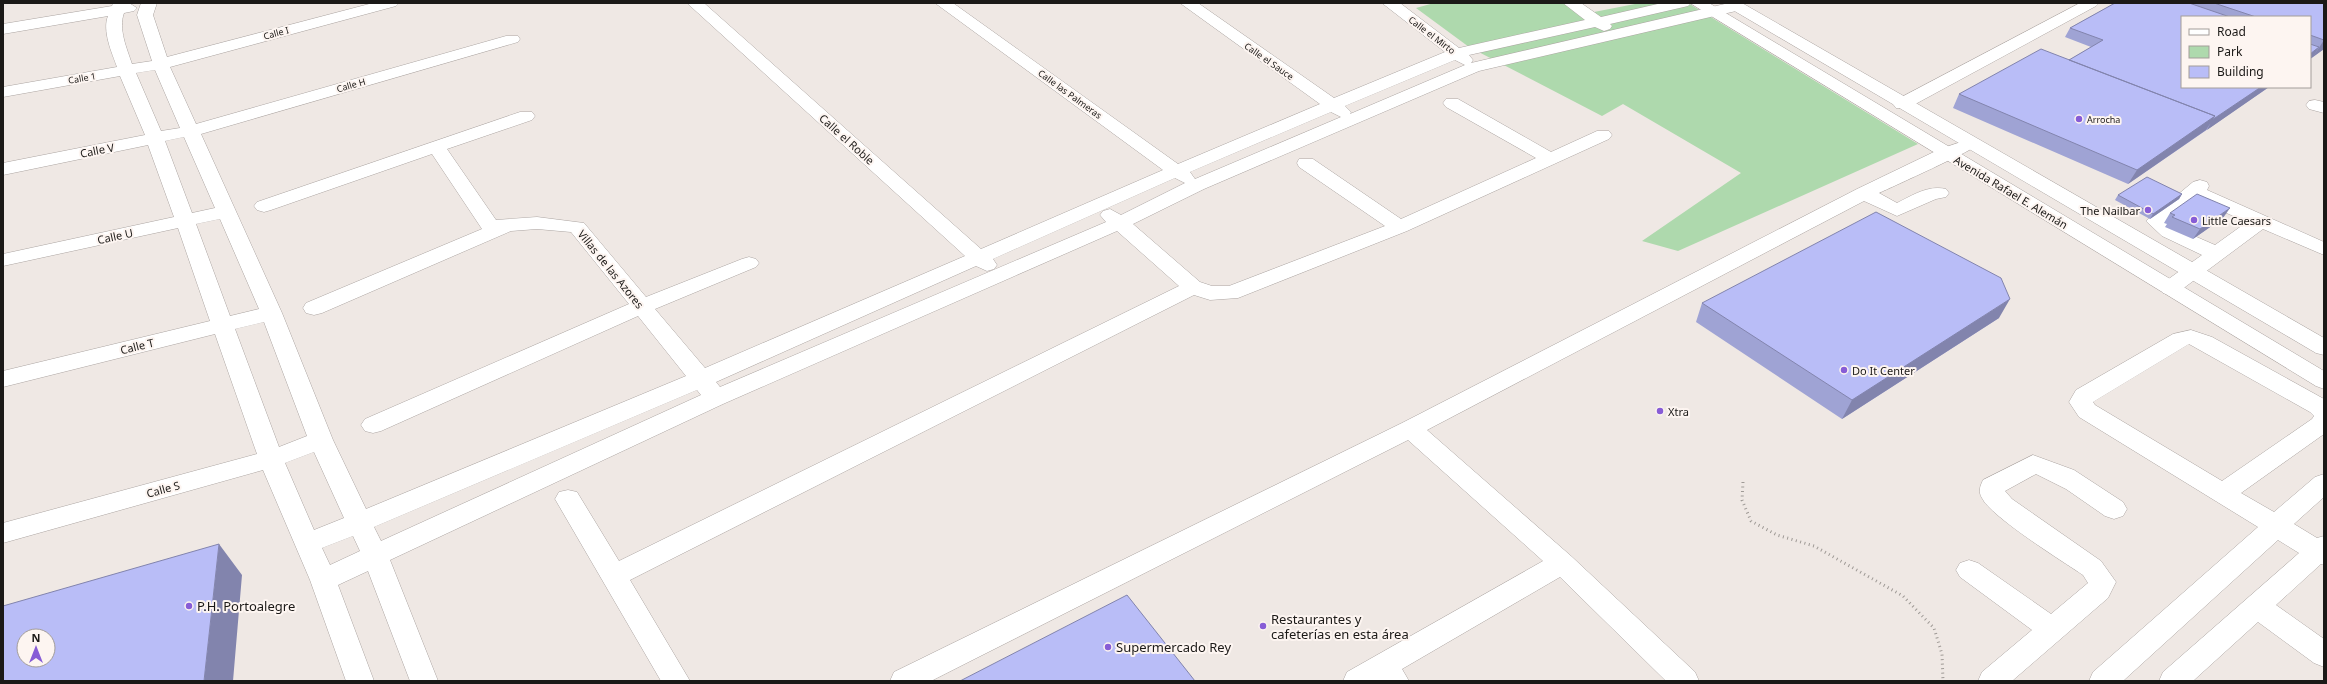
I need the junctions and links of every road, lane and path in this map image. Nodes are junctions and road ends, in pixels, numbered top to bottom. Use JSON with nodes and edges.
{"nodes":[{"id":1,"x":76,"y":3,"type":"edge"},
{"id":2,"x":391,"y":3,"type":"edge"},
{"id":3,"x":695,"y":3,"type":"edge"},
{"id":4,"x":943,"y":3,"type":"edge"},
{"id":5,"x":1188,"y":3,"type":"edge"},
{"id":6,"x":1390,"y":3,"type":"edge"},
{"id":7,"x":1571,"y":3,"type":"edge"},
{"id":8,"x":1683,"y":3,"type":"edge"},
{"id":9,"x":2091,"y":3,"type":"edge"},
{"id":10,"x":152,"y":4,"type":"edge"},
{"id":11,"x":1719,"y":6,"type":"edge"},
{"id":12,"x":118,"y":7,"type":"edge"},
{"id":13,"x":67,"y":19,"type":"junction"},
{"id":14,"x":1596,"y":21,"type":"junction"},
{"id":15,"x":3,"y":29,"type":"edge"},
{"id":16,"x":1617,"y":34,"type":"junction"},
{"id":17,"x":512,"y":39,"type":"dead end"},
{"id":18,"x":1457,"y":53,"type":"junction"},
{"id":19,"x":161,"y":64,"type":"junction"},
{"id":20,"x":1474,"y":67,"type":"junction"},
{"id":21,"x":126,"y":70,"type":"junction"},
{"id":22,"x":3,"y":92,"type":"edge"},
{"id":23,"x":1452,"y":103,"type":"dead end"},
{"id":24,"x":1902,"y":104,"type":"junction"},
{"id":25,"x":1332,"y":105,"type":"junction"},
{"id":26,"x":526,"y":116,"type":"dead end"},
{"id":27,"x":1351,"y":119,"type":"junction"},
{"id":28,"x":190,"y":130,"type":"junction"},
{"id":29,"x":1602,"y":135,"type":"dead end"},
{"id":30,"x":155,"y":138,"type":"junction"},
{"id":31,"x":1970,"y":144,"type":"junction"},
{"id":32,"x":436,"y":147,"type":"junction"},
{"id":33,"x":1946,"y":153,"type":"junction"},
{"id":34,"x":1549,"y":158,"type":"junction"},
{"id":35,"x":1306,"y":163,"type":"dead end"},
{"id":36,"x":3,"y":169,"type":"edge"},
{"id":37,"x":1176,"y":171,"type":"junction"},
{"id":38,"x":1197,"y":185,"type":"junction"},
{"id":39,"x":1864,"y":193,"type":"junction"},
{"id":40,"x":1939,"y":193,"type":"dead end"},
{"id":41,"x":264,"y":206,"type":"dead end"},
{"id":42,"x":1098,"y":206,"type":"junction"},
{"id":43,"x":226,"y":212,"type":"junction"},
{"id":44,"x":184,"y":221,"type":"junction"},
{"id":45,"x":2260,"y":222,"type":"junction"},
{"id":46,"x":1120,"y":223,"type":"junction"},
{"id":47,"x":508,"y":224,"type":"junction"},
{"id":48,"x":1400,"y":227,"type":"junction"},
{"id":49,"x":2324,"y":249,"type":"edge"},
{"id":50,"x":2217,"y":254,"type":"junction"},
{"id":51,"x":977,"y":257,"type":"junction"},
{"id":52,"x":3,"y":260,"type":"edge"},
{"id":53,"x":749,"y":263,"type":"dead end"},
{"id":54,"x":2194,"y":271,"type":"junction"},
{"id":55,"x":999,"y":276,"type":"junction"},
{"id":56,"x":1193,"y":287,"type":"junction"},
{"id":57,"x":2170,"y":288,"type":"junction"},
{"id":58,"x":641,"y":307,"type":"junction"},
{"id":59,"x":314,"y":308,"type":"dead end"},
{"id":60,"x":271,"y":314,"type":"junction"},
{"id":61,"x":224,"y":326,"type":"junction"},
{"id":62,"x":2324,"y":348,"type":"edge"},
{"id":63,"x":3,"y":379,"type":"edge"},
{"id":64,"x":701,"y":379,"type":"junction"},
{"id":65,"x":2324,"y":381,"type":"edge"},
{"id":66,"x":715,"y":398,"type":"junction"},
{"id":67,"x":2324,"y":413,"type":"edge"},
{"id":68,"x":2324,"y":419,"type":"edge"},
{"id":69,"x":373,"y":425,"type":"dead end"},
{"id":70,"x":1410,"y":429,"type":"junction"},
{"id":71,"x":321,"y":440,"type":"junction"},
{"id":72,"x":271,"y":459,"type":"junction"},
{"id":73,"x":1743,"y":482,"type":"dead end"},
{"id":74,"x":2324,"y":483,"type":"edge"},
{"id":75,"x":2223,"y":493,"type":"junction"},
{"id":76,"x":568,"y":499,"type":"dead end"},
{"id":77,"x":2114,"y":509,"type":"dead end"},
{"id":78,"x":360,"y":522,"type":"junction"},
{"id":79,"x":2278,"y":525,"type":"junction"},
{"id":80,"x":3,"y":533,"type":"edge"},
{"id":81,"x":306,"y":544,"type":"junction"},
{"id":82,"x":2322,"y":551,"type":"edge"},
{"id":83,"x":375,"y":556,"type":"junction"},
{"id":84,"x":1562,"y":562,"type":"junction"},
{"id":85,"x":1969,"y":570,"type":"dead end"},
{"id":86,"x":613,"y":576,"type":"junction"},
{"id":87,"x":323,"y":580,"type":"junction"},
{"id":88,"x":2256,"y":605,"type":"junction"},
{"id":89,"x":2052,"y":629,"type":"junction"},
{"id":90,"x":2324,"y":654,"type":"edge"},
{"id":91,"x":1388,"y":674,"type":"edge"},
{"id":92,"x":360,"y":681,"type":"edge"},
{"id":93,"x":424,"y":681,"type":"edge"},
{"id":94,"x":676,"y":681,"type":"edge"},
{"id":95,"x":904,"y":681,"type":"edge"},
{"id":96,"x":1358,"y":681,"type":"edge"},
{"id":97,"x":1685,"y":681,"type":"edge"},
{"id":98,"x":1943,"y":681,"type":"edge"},
{"id":99,"x":1992,"y":681,"type":"edge"},
{"id":100,"x":2103,"y":681,"type":"edge"},
{"id":101,"x":2173,"y":681,"type":"edge"}],
"edges":[{"from":1,"to":13,"type":"street"},
{"from":2,"to":19,"type":"street","name":"Calle I"},
{"from":3,"to":51,"type":"street","name":"Calle el Roble"},
{"from":4,"to":37,"type":"street","name":"Calle las Palmeras"},
{"from":5,"to":25,"type":"street","name":"Calle el Sauce"},
{"from":6,"to":18,"type":"street","name":"Calle el Mirto"},
{"from":7,"to":14,"type":"street"},
{"from":8,"to":14,"type":"street"},
{"from":9,"to":24,"type":"street"},
{"from":10,"to":12,"type":"street"},
{"from":10,"to":19,"type":"street"},
{"from":11,"to":16,"type":"street"},
{"from":11,"to":24,"type":"street","name":"Avenida Rafael E. Alemán"},
{"from":11,"to":33,"type":"street","name":"Avenida Rafael E. Alemán"},
{"from":12,"to":13,"type":"street"},
{"from":12,"to":21,"type":"street"},
{"from":13,"to":15,"type":"street"},
{"from":14,"to":16,"type":"street"},
{"from":14,"to":18,"type":"street"},
{"from":16,"to":20,"type":"street"},
{"from":17,"to":28,"type":"street","name":"Calle H"},
{"from":18,"to":20,"type":"street","name":"Calle el Mirto"},
{"from":18,"to":25,"type":"street"},
{"from":19,"to":21,"type":"street","name":"Calle 1"},
{"from":19,"to":28,"type":"street"},
{"from":20,"to":27,"type":"street"},
{"from":21,"to":22,"type":"street","name":"Calle 1"},
{"from":21,"to":30,"type":"street"},
{"from":23,"to":34,"type":"street"},
{"from":24,"to":31,"type":"street","name":"Avenida Rafael E. Alemán"},
{"from":25,"to":27,"type":"street","name":"Calle el Sauce"},
{"from":25,"to":37,"type":"street"},
{"from":26,"to":32,"type":"street"},
{"from":27,"to":38,"type":"street"},
{"from":28,"to":30,"type":"street","name":"Calle V"},
{"from":28,"to":43,"type":"street"},
{"from":29,"to":34,"type":"street"},
{"from":30,"to":36,"type":"street","name":"Calle V"},
{"from":30,"to":44,"type":"street"},
{"from":31,"to":33,"type":"street"},
{"from":31,"to":54,"type":"street","name":"Avenida Rafael E. Alemán"},
{"from":32,"to":41,"type":"street"},
{"from":32,"to":47,"type":"street","name":"Villas de las Azores"},
{"from":33,"to":39,"type":"street"},
{"from":33,"to":57,"type":"street","name":"Avenida Rafael E. Alemán"},
{"from":34,"to":48,"type":"street"},
{"from":35,"to":48,"type":"street"},
{"from":37,"to":38,"type":"street","name":"Calle las Palmeras"},
{"from":37,"to":42,"type":"street"},
{"from":38,"to":46,"type":"street"},
{"from":39,"to":40,"type":"street"},
{"from":39,"to":70,"type":"street"},
{"from":42,"to":46,"type":"street"},
{"from":42,"to":51,"type":"street"},
{"from":43,"to":44,"type":"street","name":"Calle U"},
{"from":43,"to":60,"type":"street"},
{"from":44,"to":52,"type":"street","name":"Calle U"},
{"from":44,"to":61,"type":"street"},
{"from":45,"to":49,"type":"street"},
{"from":45,"to":50,"type":"street"},
{"from":45,"to":50,"type":"street"},
{"from":46,"to":55,"type":"street"},
{"from":46,"to":56,"type":"street"},
{"from":47,"to":58,"type":"street","name":"Villas de las Azores"},
{"from":47,"to":59,"type":"street"},
{"from":48,"to":56,"type":"street"},
{"from":50,"to":54,"type":"street"},
{"from":51,"to":55,"type":"street","name":"Calle el Roble"},
{"from":51,"to":64,"type":"street"},
{"from":53,"to":58,"type":"street"},
{"from":54,"to":57,"type":"street"},
{"from":54,"to":62,"type":"street","name":"Avenida Rafael E. Alemán"},
{"from":55,"to":66,"type":"street"},
{"from":56,"to":86,"type":"street"},
{"from":57,"to":65,"type":"street","name":"Avenida Rafael E. Alemán"},
{"from":58,"to":64,"type":"street","name":"Villas de las Azores"},
{"from":58,"to":69,"type":"street"},
{"from":60,"to":61,"type":"street","name":"Calle T"},
{"from":60,"to":71,"type":"street"},
{"from":61,"to":63,"type":"street","name":"Calle T"},
{"from":61,"to":72,"type":"street"},
{"from":64,"to":66,"type":"street","name":"Villas de las Azores"},
{"from":64,"to":78,"type":"street"},
{"from":66,"to":83,"type":"street"},
{"from":67,"to":75,"type":"street"},
{"from":68,"to":75,"type":"street"},
{"from":70,"to":84,"type":"street"},
{"from":70,"to":95,"type":"street"},
{"from":71,"to":72,"type":"street","name":"Calle S"},
{"from":71,"to":78,"type":"street"},
{"from":72,"to":80,"type":"street","name":"Calle S"},
{"from":72,"to":81,"type":"street"},
{"from":73,"to":98,"type":"path"},
{"from":74,"to":79,"type":"street"},
{"from":75,"to":79,"type":"street"},
{"from":76,"to":86,"type":"street"},
{"from":77,"to":89,"type":"street"},
{"from":78,"to":81,"type":"street"},
{"from":78,"to":83,"type":"street"},
{"from":79,"to":82,"type":"street"},
{"from":79,"to":100,"type":"street"},
{"from":81,"to":87,"type":"street"},
{"from":82,"to":88,"type":"street"},
{"from":83,"to":87,"type":"street"},
{"from":83,"to":93,"type":"street"},
{"from":84,"to":91,"type":"street"},
{"from":84,"to":97,"type":"street"},
{"from":85,"to":89,"type":"street"},
{"from":86,"to":94,"type":"street"},
{"from":87,"to":92,"type":"street"},
{"from":88,"to":90,"type":"street"},
{"from":88,"to":101,"type":"street"},
{"from":89,"to":99,"type":"street"},
{"from":91,"to":96,"type":"street"}]}
